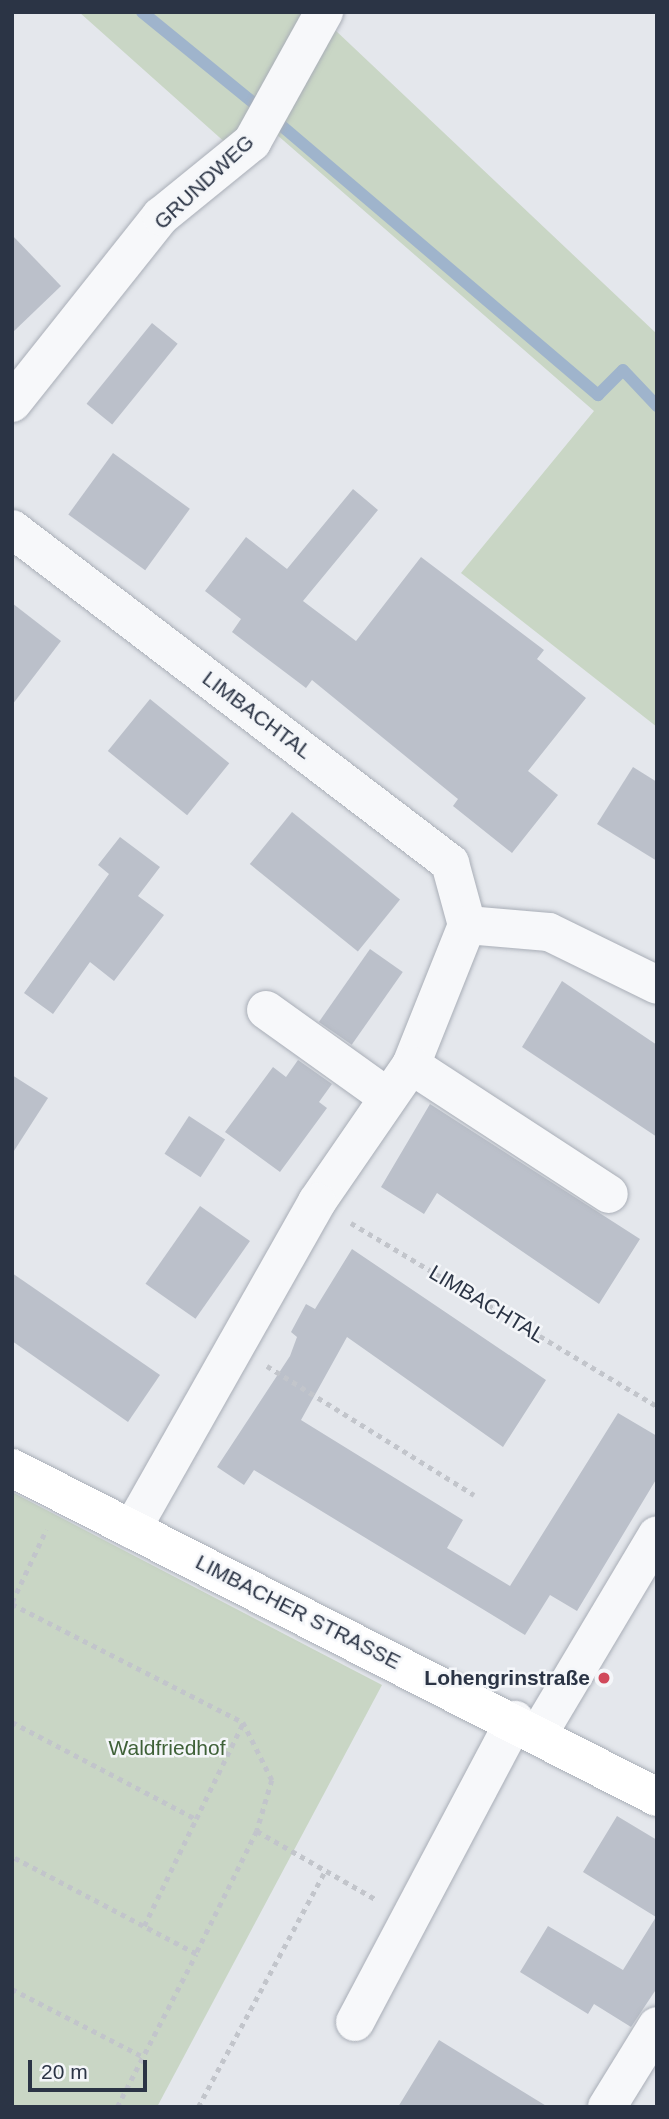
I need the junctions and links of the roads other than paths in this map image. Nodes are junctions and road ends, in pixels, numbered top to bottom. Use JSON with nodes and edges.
{"nodes":[{"id":1,"x":324,"y":12,"type":"edge"},
{"id":2,"x":12,"y":403,"type":"edge"},
{"id":3,"x":12,"y":528,"type":"edge"},
{"id":4,"x":467,"y":925,"type":"junction"},
{"id":5,"x":657,"y":985,"type":"edge"},
{"id":6,"x":266,"y":1010,"type":"dead end"},
{"id":7,"x":411,"y":1065,"type":"junction"},
{"id":8,"x":386,"y":1096,"type":"junction"},
{"id":9,"x":609,"y":1194,"type":"dead end"},
{"id":10,"x":12,"y":1468,"type":"edge"},
{"id":11,"x":132,"y":1529,"type":"junction"},
{"id":12,"x":657,"y":1535,"type":"edge"},
{"id":13,"x":527,"y":1727,"type":"junction"},
{"id":14,"x":657,"y":1797,"type":"edge"},
{"id":15,"x":355,"y":2022,"type":"dead end"},
{"id":16,"x":657,"y":2026,"type":"edge"},
{"id":17,"x":623,"y":2101,"type":"edge"}],
"edges":[{"from":1,"to":2,"type":"street","name":"GRUNDWEG"},
{"from":3,"to":4,"type":"street","name":"LIMBACHTAL"},
{"from":4,"to":5,"type":"street"},
{"from":4,"to":7,"type":"street"},
{"from":6,"to":8,"type":"street"},
{"from":7,"to":8,"type":"street"},
{"from":7,"to":9,"type":"street"},
{"from":8,"to":11,"type":"street"},
{"from":10,"to":11,"type":"main road","name":"LIMBACHER STRASSE"},
{"from":11,"to":13,"type":"main road","name":"LIMBACHER STRASSE"},
{"from":12,"to":13,"type":"street"},
{"from":13,"to":14,"type":"main road","name":"LIMBACHER STRASSE"},
{"from":13,"to":15,"type":"street"},
{"from":16,"to":17,"type":"street"}]}
